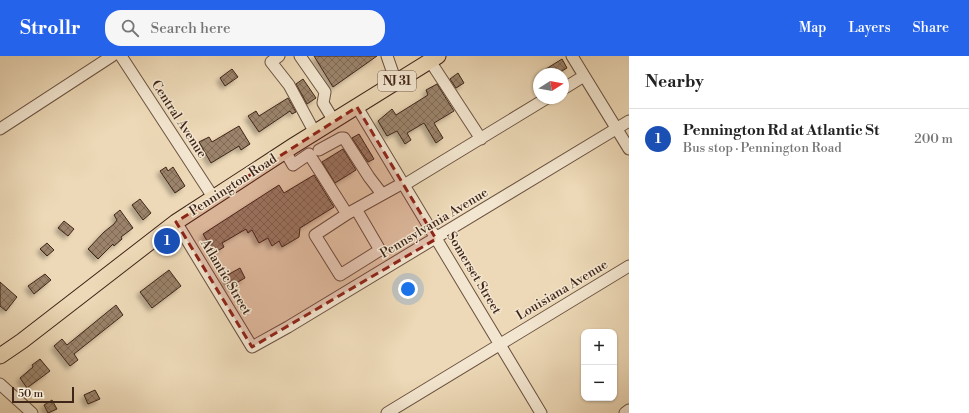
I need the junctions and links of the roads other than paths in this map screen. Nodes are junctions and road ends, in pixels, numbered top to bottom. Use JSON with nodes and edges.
{"nodes":[{"id":1,"x":112,"y":56,"type":"edge"},
{"id":2,"x":121,"y":56,"type":"edge"},
{"id":3,"x":279,"y":56,"type":"edge"},
{"id":4,"x":300,"y":56,"type":"edge"},
{"id":5,"x":387,"y":56,"type":"edge"},
{"id":6,"x":572,"y":56,"type":"edge"},
{"id":7,"x":434,"y":58,"type":"edge"},
{"id":8,"x":584,"y":76,"type":"junction"},
{"id":9,"x":396,"y":82,"type":"junction"},
{"id":10,"x":569,"y":85,"type":"edge"},
{"id":11,"x":537,"y":104,"type":"edge"},
{"id":12,"x":357,"y":107,"type":"junction"},
{"id":13,"x":629,"y":121,"type":"edge"},
{"id":14,"x":325,"y":127,"type":"junction"},
{"id":15,"x":0,"y":129,"type":"edge"},
{"id":16,"x":616,"y":129,"type":"junction"},
{"id":17,"x":481,"y":138,"type":"junction"},
{"id":18,"x":335,"y":142,"type":"junction"},
{"id":19,"x":629,"y":149,"type":"edge"},
{"id":20,"x":319,"y":150,"type":"dead end"},
{"id":21,"x":285,"y":151,"type":"junction"},
{"id":22,"x":403,"y":184,"type":"junction"},
{"id":23,"x":382,"y":194,"type":"junction"},
{"id":24,"x":213,"y":197,"type":"junction"},
{"id":25,"x":351,"y":211,"type":"junction"},
{"id":26,"x":176,"y":222,"type":"junction"},
{"id":27,"x":436,"y":239,"type":"junction"},
{"id":28,"x":629,"y":266,"type":"edge"},
{"id":29,"x":340,"y":275,"type":"junction"},
{"id":30,"x":350,"y":290,"type":"junction"},
{"id":31,"x":500,"y":345,"type":"junction"},
{"id":32,"x":252,"y":346,"type":"joint"},
{"id":33,"x":0,"y":356,"type":"edge"},
{"id":34,"x":0,"y":384,"type":"edge"},
{"id":35,"x":629,"y":410,"type":"edge"},
{"id":36,"x":32,"y":413,"type":"edge"},
{"id":37,"x":387,"y":413,"type":"edge"},
{"id":38,"x":541,"y":413,"type":"edge"},
{"id":39,"x":624,"y":413,"type":"edge"}],
"edges":[{"from":1,"to":15,"type":"street"},
{"from":2,"to":24,"type":"street","name":"Central Avenue"},
{"from":3,"to":14,"type":"street"},
{"from":4,"to":14,"type":"street"},
{"from":5,"to":9,"type":"street"},
{"from":6,"to":8,"type":"street"},
{"from":7,"to":9,"type":"main road","name":"Pennington Road","number":"NJ 31"},
{"from":7,"to":17,"type":"street"},
{"from":8,"to":10,"type":"street"},
{"from":8,"to":16,"type":"street"},
{"from":9,"to":12,"type":"main road","name":"Pennington Road","number":"NJ 31"},
{"from":11,"to":17,"type":"street"},
{"from":12,"to":14,"type":"main road","name":"Pennington Road","number":"NJ 31"},
{"from":12,"to":22,"type":"street","name":"Somerset Street"},
{"from":13,"to":16,"type":"street","name":"Pennsylvania Avenue"},
{"from":14,"to":18,"type":"street"},
{"from":14,"to":21,"type":"main road","name":"Pennington Road","number":"NJ 31"},
{"from":16,"to":19,"type":"street"},
{"from":16,"to":27,"type":"street","name":"Pennsylvania Avenue"},
{"from":17,"to":22,"type":"street"},
{"from":18,"to":20,"type":"street"},
{"from":18,"to":23,"type":"street"},
{"from":21,"to":24,"type":"main road","name":"Pennington Road","number":"NJ 31"},
{"from":21,"to":25,"type":"street"},
{"from":22,"to":23,"type":"street"},
{"from":22,"to":27,"type":"street","name":"Somerset Street"},
{"from":23,"to":25,"type":"street"},
{"from":24,"to":26,"type":"main road","name":"Pennington Road","number":"NJ 31"},
{"from":25,"to":29,"type":"street"},
{"from":25,"to":29,"type":"street"},
{"from":26,"to":32,"type":"street","name":"Atlantic Street"},
{"from":26,"to":33,"type":"main road","name":"Pennington Road","number":"NJ 31"},
{"from":27,"to":30,"type":"street","name":"Pennsylvania Avenue"},
{"from":27,"to":31,"type":"street","name":"Somerset Street"},
{"from":28,"to":31,"type":"street","name":"Louisiana Avenue"},
{"from":29,"to":30,"type":"street"},
{"from":30,"to":32,"type":"street","name":"Pennsylvania Avenue"},
{"from":31,"to":37,"type":"street","name":"Louisiana Avenue"},
{"from":31,"to":38,"type":"street","name":"Somerset Street"},
{"from":34,"to":36,"type":"street"},
{"from":35,"to":39,"type":"street"}]}
